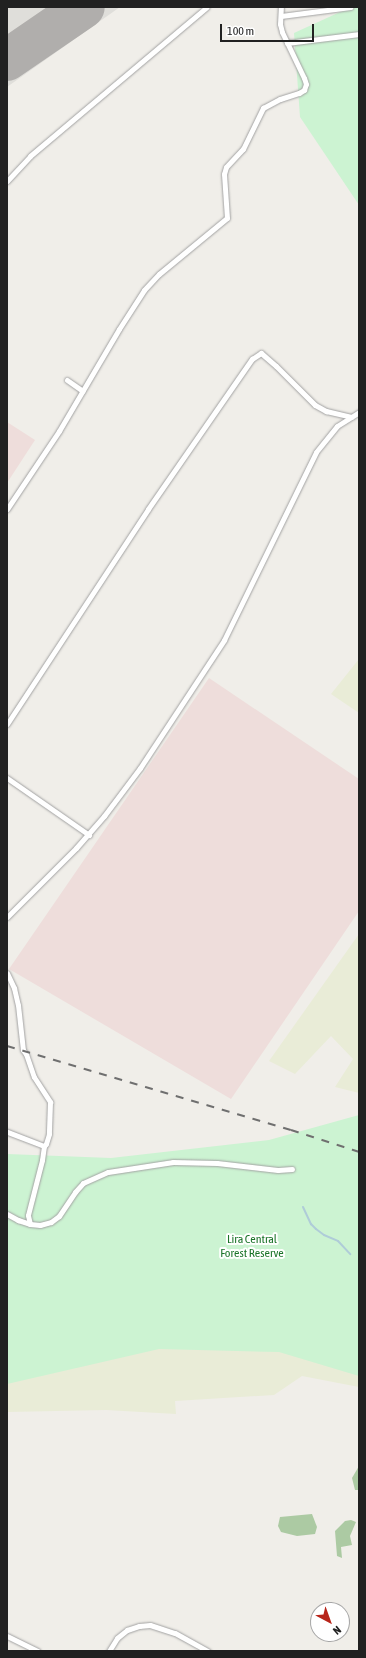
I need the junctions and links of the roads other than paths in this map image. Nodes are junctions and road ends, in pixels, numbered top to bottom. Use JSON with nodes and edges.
{"nodes":[{"id":1,"x":207,"y":7,"type":"edge"},
{"id":2,"x":281,"y":7,"type":"edge"},
{"id":3,"x":350,"y":7,"type":"edge"},
{"id":4,"x":281,"y":16,"type":"junction"},
{"id":5,"x":359,"y":34,"type":"edge"},
{"id":6,"x":287,"y":43,"type":"junction"},
{"id":7,"x":7,"y":181,"type":"edge"},
{"id":8,"x":67,"y":380,"type":"dead end"},
{"id":9,"x":83,"y":391,"type":"junction"},
{"id":10,"x":359,"y":412,"type":"edge"},
{"id":11,"x":350,"y":417,"type":"junction"},
{"id":12,"x":7,"y":509,"type":"edge"},
{"id":13,"x":7,"y":724,"type":"edge"},
{"id":14,"x":7,"y":778,"type":"edge"},
{"id":15,"x":89,"y":834,"type":"junction"},
{"id":16,"x":7,"y":917,"type":"edge"},
{"id":17,"x":7,"y":973,"type":"edge"},
{"id":18,"x":7,"y":1132,"type":"edge"},
{"id":19,"x":44,"y":1146,"type":"junction"},
{"id":20,"x":292,"y":1169,"type":"dead end"},
{"id":21,"x":7,"y":1214,"type":"edge"},
{"id":22,"x":28,"y":1215,"type":"junction"},
{"id":23,"x":18,"y":1220,"type":"junction"},
{"id":24,"x":30,"y":1224,"type":"junction"},
{"id":25,"x":7,"y":1636,"type":"edge"},
{"id":26,"x":38,"y":1651,"type":"edge"},
{"id":27,"x":109,"y":1651,"type":"edge"},
{"id":28,"x":208,"y":1651,"type":"edge"}],
"edges":[{"from":1,"to":7,"type":"street"},
{"from":2,"to":4,"type":"street"},
{"from":3,"to":4,"type":"street"},
{"from":4,"to":6,"type":"street"},
{"from":5,"to":6,"type":"street"},
{"from":6,"to":9,"type":"street"},
{"from":8,"to":9,"type":"street"},
{"from":9,"to":12,"type":"street"},
{"from":10,"to":11,"type":"street"},
{"from":11,"to":13,"type":"street"},
{"from":11,"to":15,"type":"street"},
{"from":14,"to":15,"type":"street"},
{"from":15,"to":16,"type":"street"},
{"from":17,"to":19,"type":"street"},
{"from":18,"to":19,"type":"street"},
{"from":19,"to":22,"type":"street"},
{"from":20,"to":24,"type":"street"},
{"from":21,"to":23,"type":"street"},
{"from":22,"to":23,"type":"street"},
{"from":22,"to":24,"type":"street"},
{"from":23,"to":24,"type":"street"},
{"from":25,"to":26,"type":"street"},
{"from":27,"to":28,"type":"street"}]}
